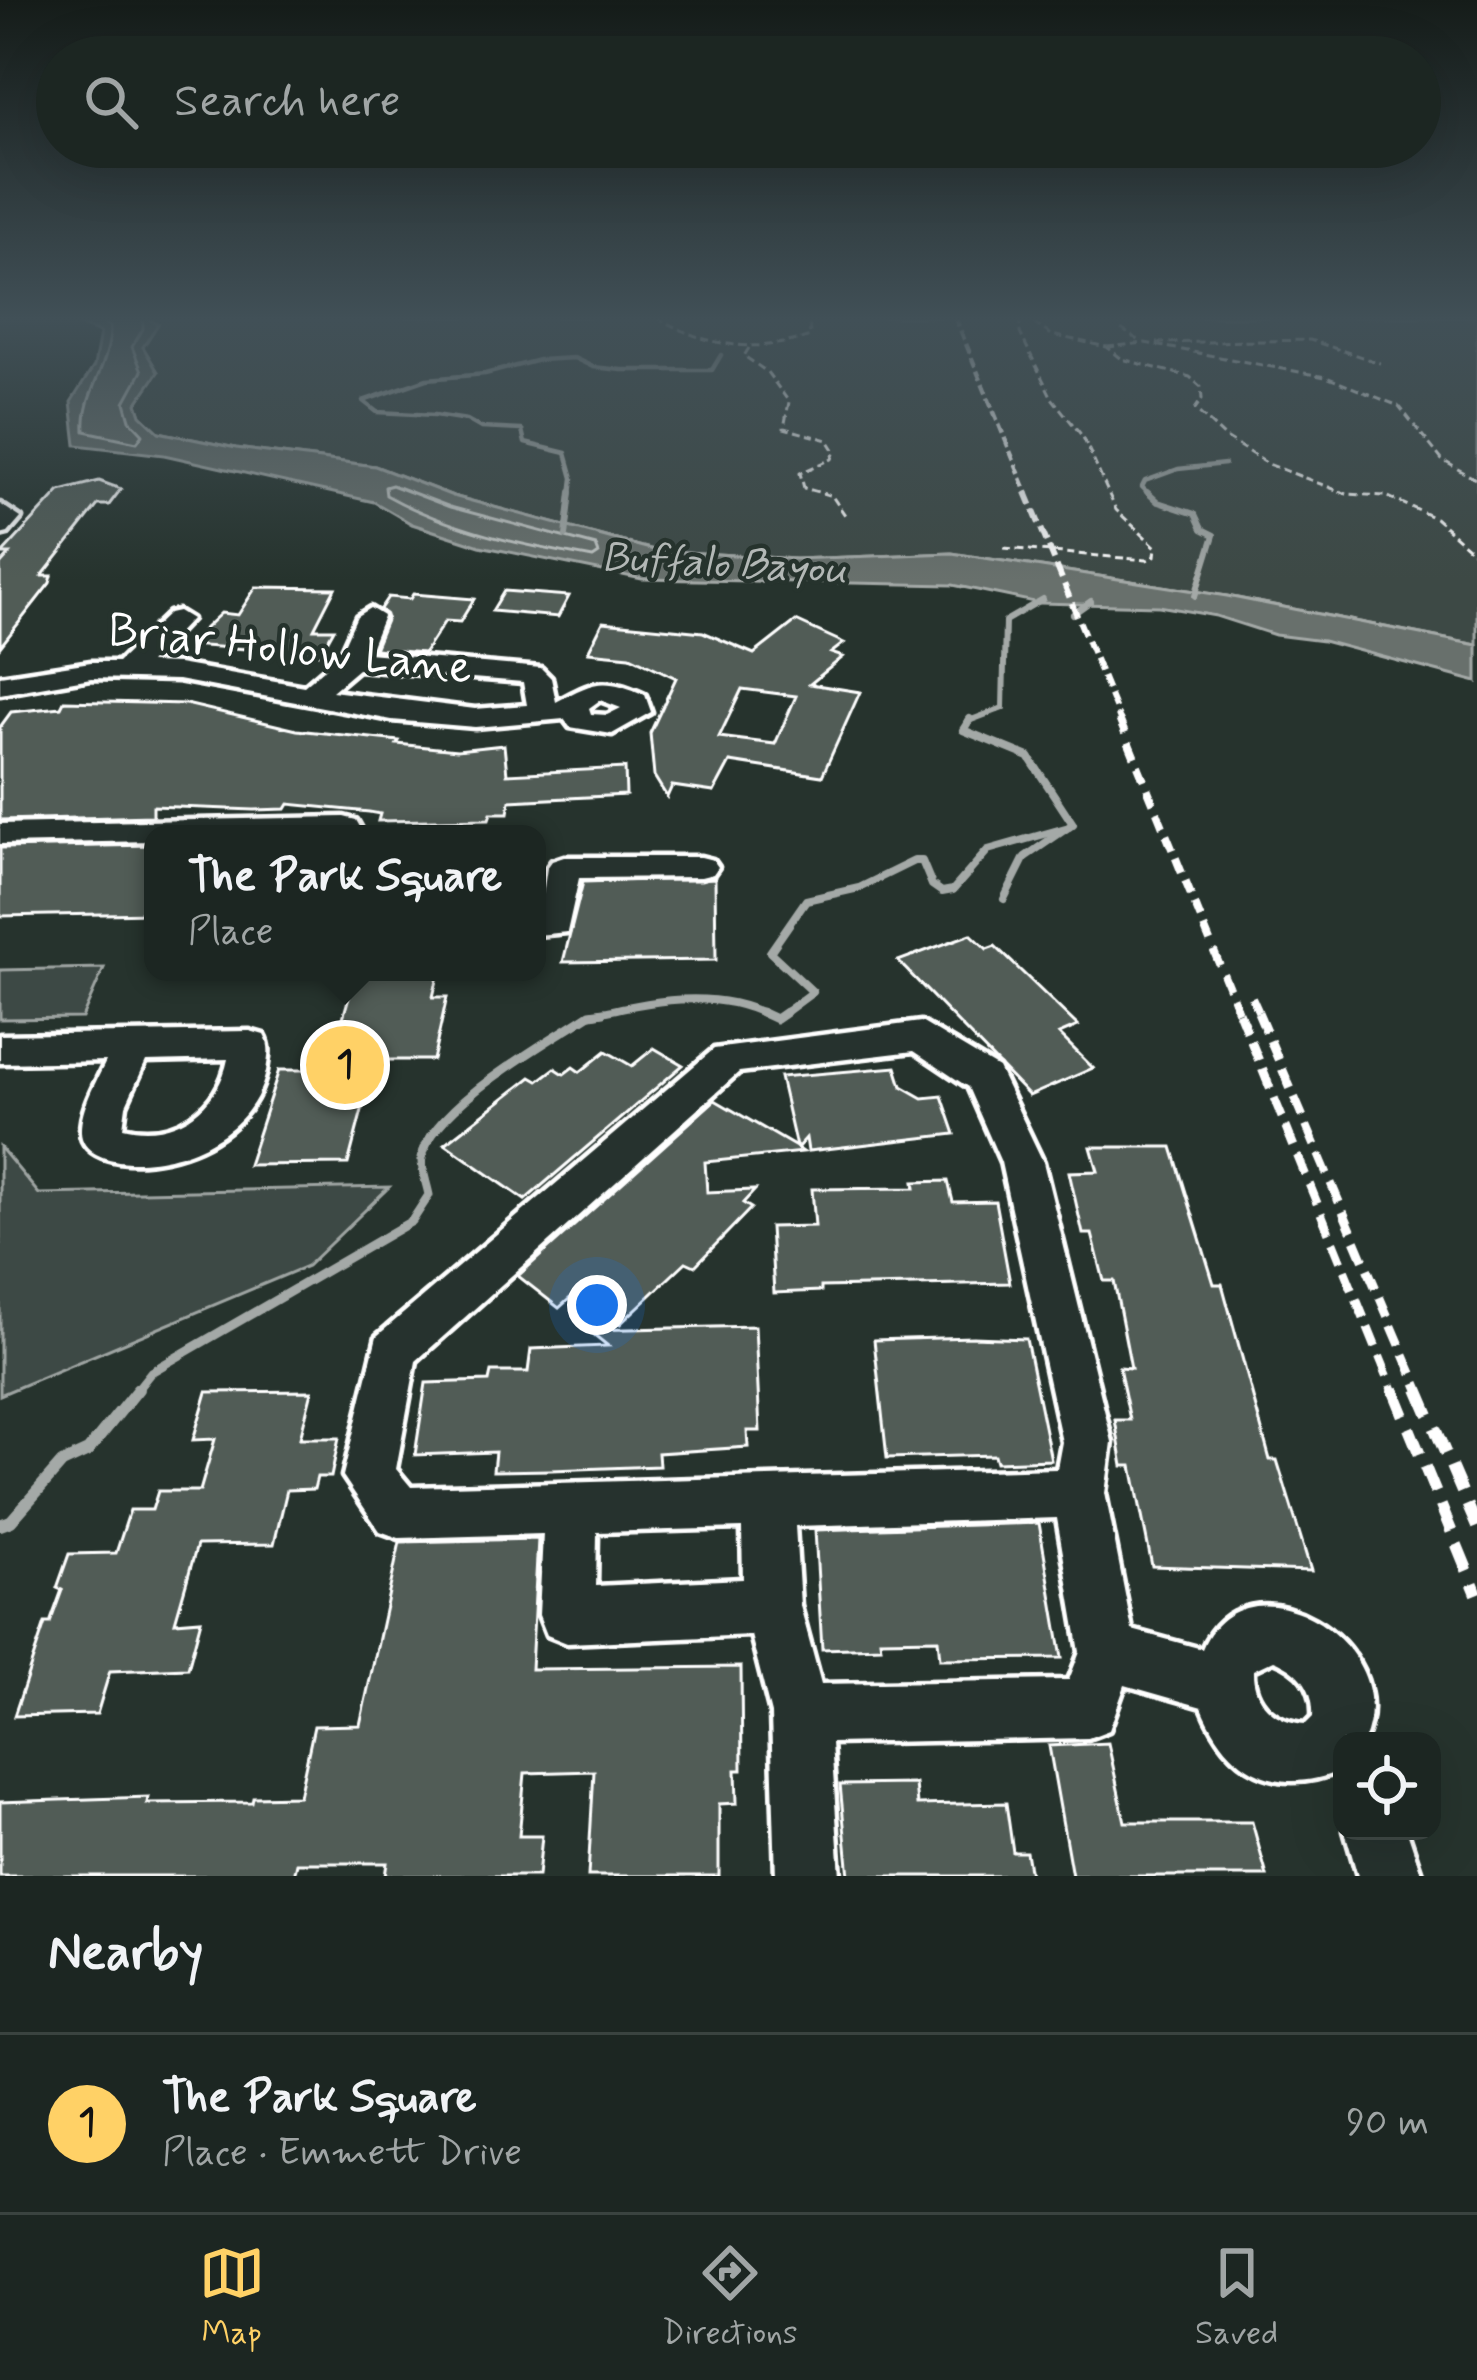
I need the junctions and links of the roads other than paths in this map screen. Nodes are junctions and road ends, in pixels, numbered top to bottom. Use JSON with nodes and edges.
{"nodes":[{"id":1,"x":0,"y":511,"type":"edge"},
{"id":2,"x":0,"y":528,"type":"edge"},
{"id":3,"x":370,"y":616,"type":"dead end"},
{"id":4,"x":178,"y":619,"type":"dead end"},
{"id":5,"x":351,"y":660,"type":"junction"},
{"id":6,"x":439,"y":665,"type":"junction"},
{"id":7,"x":126,"y":670,"type":"junction"},
{"id":8,"x":0,"y":686,"type":"edge"},
{"id":9,"x":308,"y":698,"type":"junction"},
{"id":10,"x":407,"y":712,"type":"junction"},
{"id":11,"x":144,"y":832,"type":"edge"},
{"id":12,"x":0,"y":834,"type":"edge"},
{"id":13,"x":701,"y":867,"type":"dead end"},
{"id":14,"x":546,"y":924,"type":"edge"},
{"id":15,"x":132,"y":1047,"type":"dead end"},
{"id":16,"x":0,"y":1048,"type":"edge"},
{"id":17,"x":1079,"y":1493,"type":"junction"},
{"id":18,"x":767,"y":1503,"type":"junction"},
{"id":19,"x":571,"y":1510,"type":"junction"},
{"id":20,"x":772,"y":1606,"type":"junction"},
{"id":21,"x":1108,"y":1652,"type":"junction"},
{"id":22,"x":1223,"y":1684,"type":"junction"},
{"id":23,"x":800,"y":1714,"type":"junction"},
{"id":24,"x":1341,"y":1732,"type":"edge"},
{"id":25,"x":1333,"y":1752,"type":"edge"},
{"id":26,"x":1379,"y":1840,"type":"edge"},
{"id":27,"x":808,"y":1876,"type":"edge"},
{"id":28,"x":1390,"y":1876,"type":"edge"}],
"edges":[{"from":1,"to":2,"type":"street"},
{"from":3,"to":5,"type":"street"},
{"from":4,"to":7,"type":"street"},
{"from":5,"to":6,"type":"street"},
{"from":5,"to":9,"type":"street"},
{"from":6,"to":10,"type":"street"},
{"from":6,"to":10,"type":"street","name":"Briar Hollow Lane"},
{"from":7,"to":8,"type":"street","name":"Briar Hollow Lane"},
{"from":7,"to":9,"type":"street","name":"Briar Hollow Lane"},
{"from":9,"to":10,"type":"street","name":"Briar Hollow Lane"},
{"from":11,"to":12,"type":"street"},
{"from":13,"to":14,"type":"street"},
{"from":15,"to":16,"type":"street"},
{"from":17,"to":18,"type":"street"},
{"from":17,"to":19,"type":"street"},
{"from":17,"to":21,"type":"street"},
{"from":18,"to":19,"type":"street"},
{"from":18,"to":20,"type":"street"},
{"from":19,"to":20,"type":"street"},
{"from":20,"to":23,"type":"street"},
{"from":21,"to":22,"type":"street"},
{"from":21,"to":23,"type":"street"},
{"from":22,"to":24,"type":"street"},
{"from":22,"to":25,"type":"street"},
{"from":23,"to":27,"type":"street"},
{"from":26,"to":28,"type":"street"}]}
